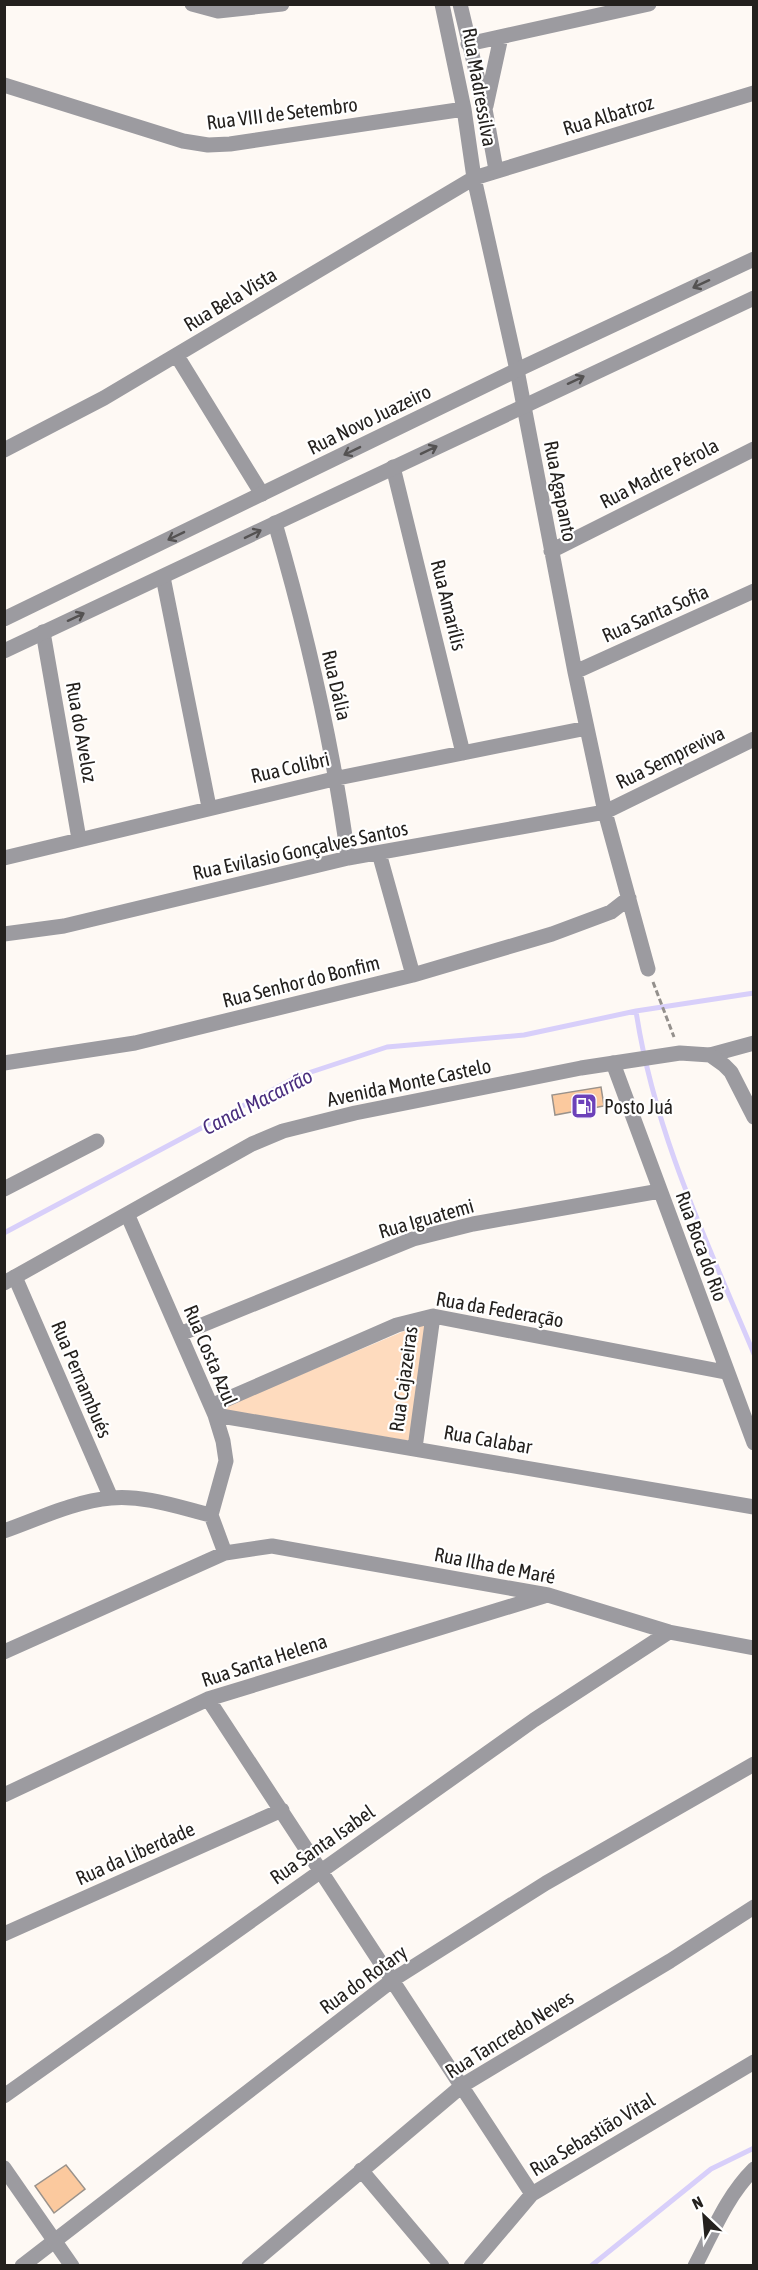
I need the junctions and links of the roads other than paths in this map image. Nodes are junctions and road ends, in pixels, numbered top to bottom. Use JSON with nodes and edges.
{"nodes":[{"id":1,"x":192,"y":4,"type":"edge"},
{"id":2,"x":282,"y":4,"type":"edge"},
{"id":3,"x":442,"y":4,"type":"edge"},
{"id":4,"x":460,"y":4,"type":"edge"},
{"id":5,"x":649,"y":4,"type":"edge"},
{"id":6,"x":501,"y":37,"type":"junction"},
{"id":7,"x":468,"y":44,"type":"junction"},
{"id":8,"x":4,"y":85,"type":"edge"},
{"id":9,"x":753,"y":93,"type":"edge"},
{"id":10,"x":485,"y":108,"type":"junction"},
{"id":11,"x":464,"y":109,"type":"junction"},
{"id":12,"x":496,"y":170,"type":"junction"},
{"id":13,"x":474,"y":178,"type":"junction"},
{"id":14,"x":753,"y":259,"type":"edge"},
{"id":15,"x":753,"y":298,"type":"edge"},
{"id":16,"x":177,"y":356,"type":"junction"},
{"id":17,"x":517,"y":370,"type":"junction"},
{"id":18,"x":523,"y":405,"type":"junction"},
{"id":19,"x":753,"y":449,"type":"edge"},
{"id":20,"x":4,"y":450,"type":"edge"},
{"id":21,"x":393,"y":467,"type":"junction"},
{"id":22,"x":262,"y":495,"type":"junction"},
{"id":23,"x":275,"y":523,"type":"junction"},
{"id":24,"x":551,"y":551,"type":"junction"},
{"id":25,"x":163,"y":577,"type":"junction"},
{"id":26,"x":753,"y":591,"type":"edge"},
{"id":27,"x":4,"y":619,"type":"edge"},
{"id":28,"x":43,"y":632,"type":"junction"},
{"id":29,"x":4,"y":651,"type":"edge"},
{"id":30,"x":575,"y":672,"type":"junction"},
{"id":31,"x":587,"y":728,"type":"junction"},
{"id":32,"x":753,"y":739,"type":"edge"},
{"id":33,"x":464,"y":753,"type":"junction"},
{"id":34,"x":338,"y":778,"type":"junction"},
{"id":35,"x":209,"y":807,"type":"junction"},
{"id":36,"x":605,"y":812,"type":"junction"},
{"id":37,"x":79,"y":839,"type":"junction"},
{"id":38,"x":379,"y":853,"type":"junction"},
{"id":39,"x":4,"y":858,"type":"edge"},
{"id":40,"x":348,"y":858,"type":"junction"},
{"id":41,"x":629,"y":898,"type":"junction"},
{"id":42,"x":4,"y":934,"type":"edge"},
{"id":43,"x":648,"y":969,"type":"dead end"},
{"id":44,"x":413,"y":975,"type":"junction"},
{"id":45,"x":753,"y":1043,"type":"edge"},
{"id":46,"x":710,"y":1055,"type":"junction"},
{"id":47,"x":4,"y":1063,"type":"edge"},
{"id":48,"x":613,"y":1064,"type":"junction"},
{"id":49,"x":753,"y":1117,"type":"edge"},
{"id":50,"x":97,"y":1141,"type":"dead end"},
{"id":51,"x":4,"y":1189,"type":"edge"},
{"id":52,"x":660,"y":1191,"type":"junction"},
{"id":53,"x":128,"y":1216,"type":"junction"},
{"id":54,"x":10,"y":1280,"type":"edge"},
{"id":55,"x":433,"y":1316,"type":"junction"},
{"id":56,"x":180,"y":1334,"type":"junction"},
{"id":57,"x":725,"y":1372,"type":"junction"},
{"id":58,"x":213,"y":1410,"type":"junction"},
{"id":59,"x":753,"y":1443,"type":"edge"},
{"id":60,"x":415,"y":1448,"type":"junction"},
{"id":61,"x":111,"y":1498,"type":"junction"},
{"id":62,"x":753,"y":1507,"type":"edge"},
{"id":63,"x":211,"y":1515,"type":"junction"},
{"id":64,"x":4,"y":1530,"type":"edge"},
{"id":65,"x":225,"y":1553,"type":"junction"},
{"id":66,"x":548,"y":1595,"type":"junction"},
{"id":67,"x":669,"y":1632,"type":"junction"},
{"id":68,"x":753,"y":1648,"type":"edge"},
{"id":69,"x":4,"y":1652,"type":"edge"},
{"id":70,"x":208,"y":1699,"type":"junction"},
{"id":71,"x":753,"y":1764,"type":"edge"},
{"id":72,"x":4,"y":1795,"type":"edge"},
{"id":73,"x":282,"y":1810,"type":"junction"},
{"id":74,"x":322,"y":1870,"type":"junction"},
{"id":75,"x":753,"y":1907,"type":"edge"},
{"id":76,"x":4,"y":1934,"type":"edge"},
{"id":77,"x":394,"y":1979,"type":"junction"},
{"id":78,"x":753,"y":2062,"type":"edge"},
{"id":79,"x":463,"y":2085,"type":"junction"},
{"id":80,"x":4,"y":2096,"type":"edge"},
{"id":81,"x":4,"y":2168,"type":"edge"},
{"id":82,"x":753,"y":2169,"type":"edge"},
{"id":83,"x":361,"y":2170,"type":"junction"},
{"id":84,"x":532,"y":2194,"type":"junction"},
{"id":85,"x":54,"y":2243,"type":"junction"},
{"id":86,"x":256,"y":2263,"type":"edge"},
{"id":87,"x":22,"y":2265,"type":"edge"},
{"id":88,"x":72,"y":2265,"type":"edge"},
{"id":89,"x":442,"y":2265,"type":"edge"},
{"id":90,"x":471,"y":2265,"type":"edge"},
{"id":91,"x":695,"y":2265,"type":"edge"}],
"edges":[{"from":1,"to":2,"type":"street"},
{"from":3,"to":11,"type":"street","name":"Rua Madressilva"},
{"from":4,"to":7,"type":"street"},
{"from":5,"to":6,"type":"street"},
{"from":6,"to":7,"type":"street"},
{"from":6,"to":10,"type":"street"},
{"from":7,"to":10,"type":"street"},
{"from":8,"to":11,"type":"street","name":"Rua VIII de Setembro"},
{"from":9,"to":12,"type":"street","name":"Rua Albatroz"},
{"from":10,"to":12,"type":"street"},
{"from":11,"to":13,"type":"street","name":"Rua Madressilva"},
{"from":12,"to":13,"type":"street","name":"Rua Albatroz"},
{"from":13,"to":16,"type":"street","name":"Rua Bela Vista"},
{"from":13,"to":17,"type":"street","name":"Rua Agapanto"},
{"from":14,"to":17,"type":"street","name":"Rua Novo Juazeiro","one_way":true},
{"from":18,"to":15,"type":"street","one_way":true},
{"from":16,"to":20,"type":"street","name":"Rua Bela Vista"},
{"from":16,"to":22,"type":"street"},
{"from":17,"to":18,"type":"street","name":"Rua Agapanto"},
{"from":17,"to":22,"type":"street","name":"Rua Novo Juazeiro","one_way":true},
{"from":21,"to":18,"type":"street","one_way":true},
{"from":18,"to":24,"type":"street","name":"Rua Agapanto"},
{"from":19,"to":24,"type":"street","name":"Rua Madre Pérola"},
{"from":21,"to":23,"type":"street"},
{"from":21,"to":33,"type":"street","name":"Rua Amarílis"},
{"from":22,"to":27,"type":"street","name":"Rua Novo Juazeiro","one_way":true},
{"from":25,"to":23,"type":"street","one_way":true},
{"from":23,"to":34,"type":"street","name":"Rua Dália"},
{"from":24,"to":30,"type":"street","name":"Rua Agapanto"},
{"from":28,"to":25,"type":"street","one_way":true},
{"from":25,"to":35,"type":"street"},
{"from":26,"to":30,"type":"street","name":"Rua Santa Sofia"},
{"from":28,"to":29,"type":"street"},
{"from":28,"to":37,"type":"street","name":"Rua do Aveloz"},
{"from":30,"to":31,"type":"street","name":"Rua Agapanto"},
{"from":31,"to":33,"type":"street","name":"Rua Colibri"},
{"from":31,"to":36,"type":"street","name":"Rua Agapanto"},
{"from":32,"to":36,"type":"street","name":"Rua Sempreviva"},
{"from":33,"to":34,"type":"street","name":"Rua Colibri"},
{"from":34,"to":35,"type":"street","name":"Rua Colibri"},
{"from":34,"to":40,"type":"street","name":"Rua Dália"},
{"from":35,"to":37,"type":"street","name":"Rua Colibri"},
{"from":36,"to":38,"type":"street","name":"Rua Evilasio Gonçalves Santos"},
{"from":36,"to":41,"type":"street","name":"Rua Agapanto"},
{"from":37,"to":39,"type":"street","name":"Rua Colibri"},
{"from":38,"to":40,"type":"street","name":"Rua Evilasio Gonçalves Santos"},
{"from":38,"to":44,"type":"street"},
{"from":40,"to":42,"type":"street","name":"Rua Evilasio Gonçalves Santos"},
{"from":41,"to":43,"type":"street","name":"Rua Agapanto"},
{"from":41,"to":44,"type":"street","name":"Rua Senhor do Bonfim"},
{"from":44,"to":47,"type":"street","name":"Rua Senhor do Bonfim"},
{"from":45,"to":46,"type":"street","name":"Avenida Monte Castelo"},
{"from":46,"to":48,"type":"street","name":"Avenida Monte Castelo"},
{"from":46,"to":49,"type":"street"},
{"from":48,"to":52,"type":"street","name":"Rua Boca do Rio"},
{"from":48,"to":53,"type":"street","name":"Avenida Monte Castelo"},
{"from":50,"to":51,"type":"street"},
{"from":52,"to":56,"type":"street","name":"Rua Iguatemi"},
{"from":52,"to":57,"type":"street","name":"Rua Boca do Rio"},
{"from":53,"to":54,"type":"street","name":"Avenida Monte Castelo"},
{"from":53,"to":56,"type":"street","name":"Rua Costa Azul"},
{"from":54,"to":61,"type":"street","name":"Rua Pernambués"},
{"from":55,"to":57,"type":"street","name":"Rua da Federação"},
{"from":55,"to":58,"type":"street","name":"Rua da Federação"},
{"from":55,"to":60,"type":"street","name":"Rua Cajazeiras"},
{"from":56,"to":58,"type":"street","name":"Rua Costa Azul"},
{"from":57,"to":59,"type":"street","name":"Rua Boca do Rio"},
{"from":58,"to":60,"type":"street","name":"Rua Calabar"},
{"from":58,"to":63,"type":"street","name":"Rua Costa Azul"},
{"from":60,"to":62,"type":"street","name":"Rua Calabar"},
{"from":61,"to":63,"type":"street"},
{"from":61,"to":64,"type":"street"},
{"from":63,"to":65,"type":"street"},
{"from":65,"to":66,"type":"street","name":"Rua Ilha de Maré"},
{"from":65,"to":69,"type":"street","name":"Rua Ilha de Maré"},
{"from":66,"to":67,"type":"street","name":"Rua Ilha de Maré"},
{"from":66,"to":70,"type":"street","name":"Rua Santa Helena"},
{"from":67,"to":68,"type":"street","name":"Rua Ilha de Maré"},
{"from":67,"to":74,"type":"street","name":"Rua Santa Isabel"},
{"from":70,"to":72,"type":"street","name":"Rua Santa Helena"},
{"from":70,"to":73,"type":"street"},
{"from":71,"to":77,"type":"street","name":"Rua do Rotary"},
{"from":73,"to":74,"type":"street"},
{"from":73,"to":76,"type":"street","name":"Rua da Liberdade"},
{"from":74,"to":77,"type":"street"},
{"from":74,"to":80,"type":"street","name":"Rua Santa Isabel"},
{"from":75,"to":79,"type":"street","name":"Rua Tancredo Neves"},
{"from":77,"to":79,"type":"street"},
{"from":77,"to":85,"type":"street","name":"Rua do Rotary"},
{"from":78,"to":84,"type":"street","name":"Rua Sebastião Vital"},
{"from":79,"to":83,"type":"street","name":"Rua Tancredo Neves"},
{"from":79,"to":84,"type":"street"},
{"from":81,"to":85,"type":"street"},
{"from":82,"to":91,"type":"street"},
{"from":83,"to":86,"type":"street","name":"Rua Tancredo Neves"},
{"from":83,"to":89,"type":"street"},
{"from":84,"to":90,"type":"street","name":"Rua Sebastião Vital"},
{"from":85,"to":87,"type":"street","name":"Rua do Rotary"},
{"from":85,"to":88,"type":"street"}]}
